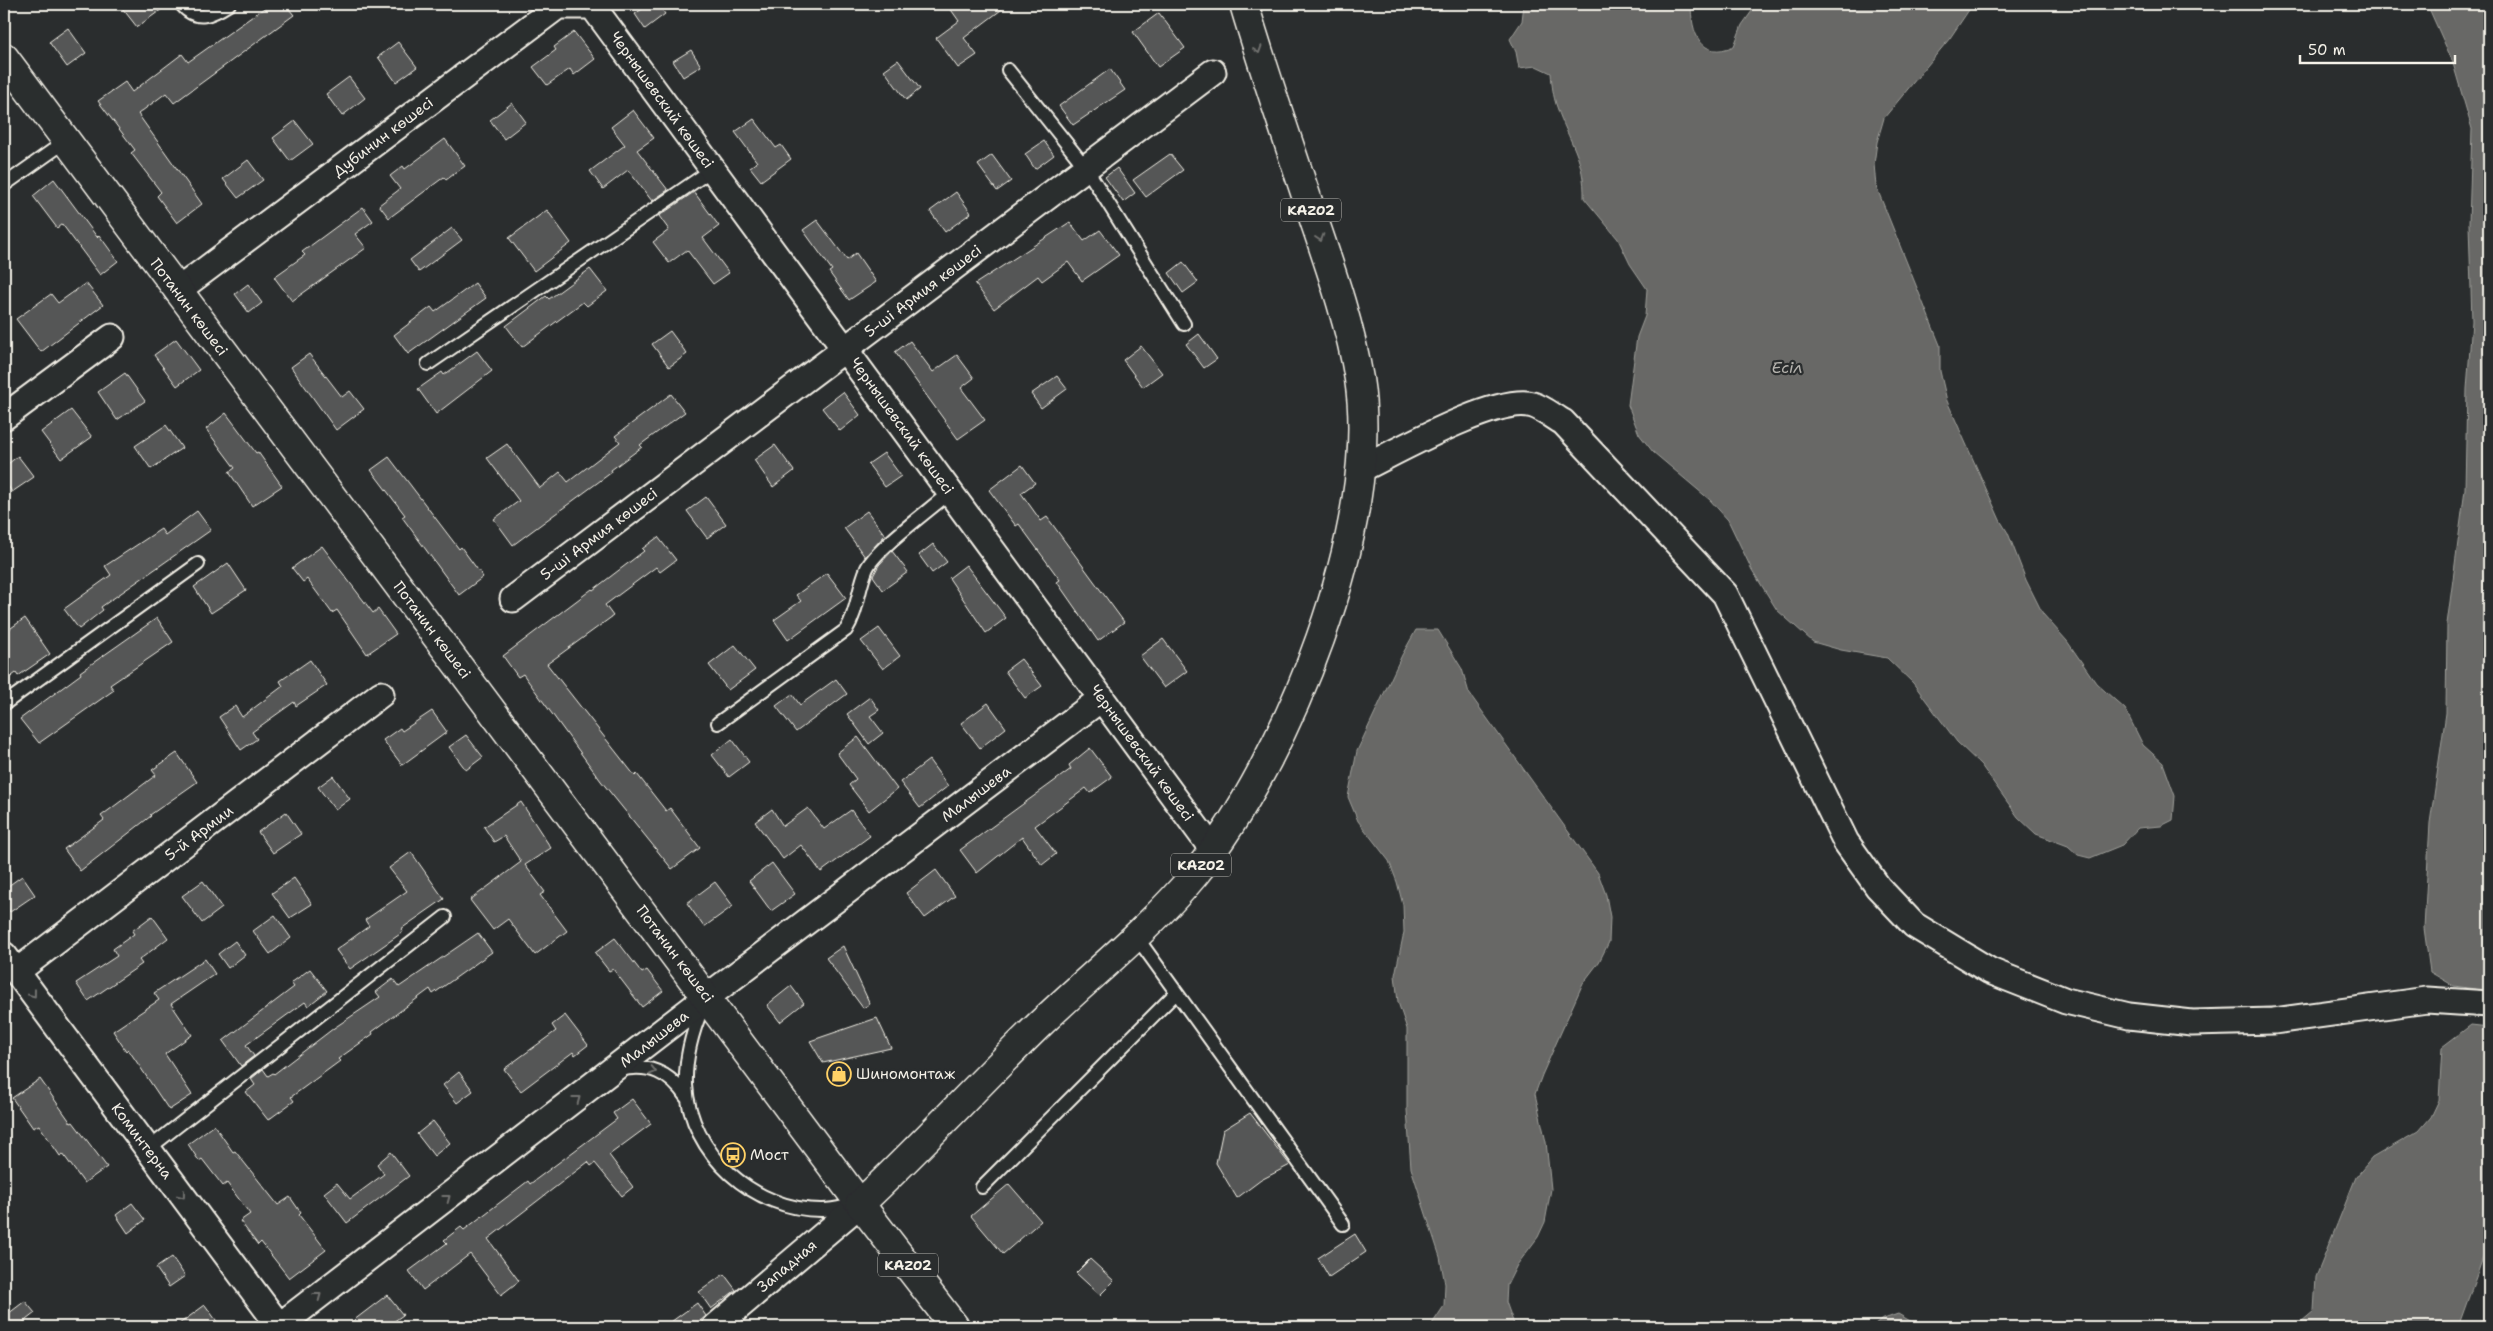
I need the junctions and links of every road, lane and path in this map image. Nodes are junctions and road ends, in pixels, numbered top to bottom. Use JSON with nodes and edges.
{"nodes":[{"id":1,"x":181,"y":4,"type":"edge"},
{"id":2,"x":229,"y":4,"type":"edge"},
{"id":3,"x":593,"y":4,"type":"edge"},
{"id":4,"x":1244,"y":4,"type":"edge"},
{"id":5,"x":4,"y":57,"type":"edge"},
{"id":6,"x":1008,"y":70,"type":"dead end"},
{"id":7,"x":1213,"y":72,"type":"dead end"},
{"id":8,"x":66,"y":141,"type":"junction"},
{"id":9,"x":1086,"y":168,"type":"junction"},
{"id":10,"x":713,"y":169,"type":"junction"},
{"id":11,"x":4,"y":185,"type":"edge"},
{"id":12,"x":177,"y":291,"type":"junction"},
{"id":13,"x":1184,"y":324,"type":"dead end"},
{"id":14,"x":112,"y":337,"type":"dead end"},
{"id":15,"x":845,"y":349,"type":"junction"},
{"id":16,"x":428,"y":364,"type":"dead end"},
{"id":17,"x":4,"y":417,"type":"edge"},
{"id":18,"x":1361,"y":469,"type":"junction"},
{"id":19,"x":950,"y":492,"type":"junction"},
{"id":20,"x":198,"y":564,"type":"dead end"},
{"id":21,"x":512,"y":600,"type":"dead end"},
{"id":22,"x":381,"y":694,"type":"dead end"},
{"id":23,"x":1102,"y":698,"type":"junction"},
{"id":24,"x":4,"y":704,"type":"edge"},
{"id":25,"x":718,"y":723,"type":"dead end"},
{"id":26,"x":1213,"y":850,"type":"junction"},
{"id":27,"x":445,"y":917,"type":"dead end"},
{"id":28,"x":1134,"y":935,"type":"junction"},
{"id":29,"x":7,"y":961,"type":"edge"},
{"id":30,"x":1176,"y":993,"type":"junction"},
{"id":31,"x":707,"y":997,"type":"junction"},
{"id":32,"x":2489,"y":1004,"type":"edge"},
{"id":33,"x":607,"y":1076,"type":"junction"},
{"id":34,"x":688,"y":1101,"type":"junction"},
{"id":35,"x":148,"y":1149,"type":"junction"},
{"id":36,"x":982,"y":1188,"type":"dead end"},
{"id":37,"x":860,"y":1204,"type":"junction"},
{"id":38,"x":1343,"y":1224,"type":"dead end"},
{"id":39,"x":279,"y":1327,"type":"edge"},
{"id":40,"x":715,"y":1327,"type":"edge"},
{"id":41,"x":955,"y":1327,"type":"edge"}],
"edges":[{"from":1,"to":2,"type":"lane"},
{"from":3,"to":10,"type":"street","name":"Чернышевский көшесі"},
{"from":3,"to":12,"type":"street","name":"Дубинин көшесі"},
{"from":4,"to":18,"type":"main road","number":"KAZ02","one_way":true},
{"from":5,"to":8,"type":"main road","name":"Потанин көшесі"},
{"from":6,"to":9,"type":"lane"},
{"from":7,"to":9,"type":"street","name":"5-ші Армия көшесі"},
{"from":8,"to":11,"type":"lane"},
{"from":8,"to":12,"type":"main road","name":"Потанин көшесі"},
{"from":9,"to":13,"type":"lane"},
{"from":9,"to":15,"type":"street","name":"5-ші Армия көшесі"},
{"from":10,"to":15,"type":"street","name":"Чернышевский көшесі"},
{"from":10,"to":16,"type":"lane"},
{"from":12,"to":31,"type":"main road","name":"Потанин көшесі"},
{"from":14,"to":17,"type":"street"},
{"from":15,"to":19,"type":"street","name":"Чернышевский көшесі"},
{"from":15,"to":21,"type":"street","name":"5-ші Армия көшесі"},
{"from":18,"to":26,"type":"main road","number":"KAZ02"},
{"from":18,"to":32,"type":"street"},
{"from":19,"to":23,"type":"street","name":"Чернышевский көшесі"},
{"from":19,"to":25,"type":"lane"},
{"from":20,"to":24,"type":"lane"},
{"from":22,"to":29,"type":"street","name":"5-й Армии"},
{"from":23,"to":26,"type":"street","name":"Чернышевский көшесі"},
{"from":23,"to":31,"type":"street","name":"Малышева"},
{"from":26,"to":28,"type":"main road","number":"KAZ02"},
{"from":27,"to":35,"type":"lane"},
{"from":28,"to":30,"type":"lane"},
{"from":28,"to":37,"type":"main road","number":"KAZ02"},
{"from":29,"to":35,"type":"street","name":"Коминтерна","one_way":true},
{"from":30,"to":36,"type":"lane"},
{"from":30,"to":38,"type":"lane"},
{"from":31,"to":33,"type":"street","name":"Малышева"},
{"from":31,"to":34,"type":"lane"},
{"from":31,"to":37,"type":"main road","name":"Потанин көшесі"},
{"from":33,"to":34,"type":"lane","one_way":true},
{"from":39,"to":33,"type":"street","name":"Малышева","one_way":true},
{"from":34,"to":37,"type":"lane"},
{"from":35,"to":39,"type":"street","name":"Коминтерна","one_way":true},
{"from":37,"to":40,"type":"street","name":"Западная"},
{"from":37,"to":41,"type":"main road","number":"KAZ02"}]}
